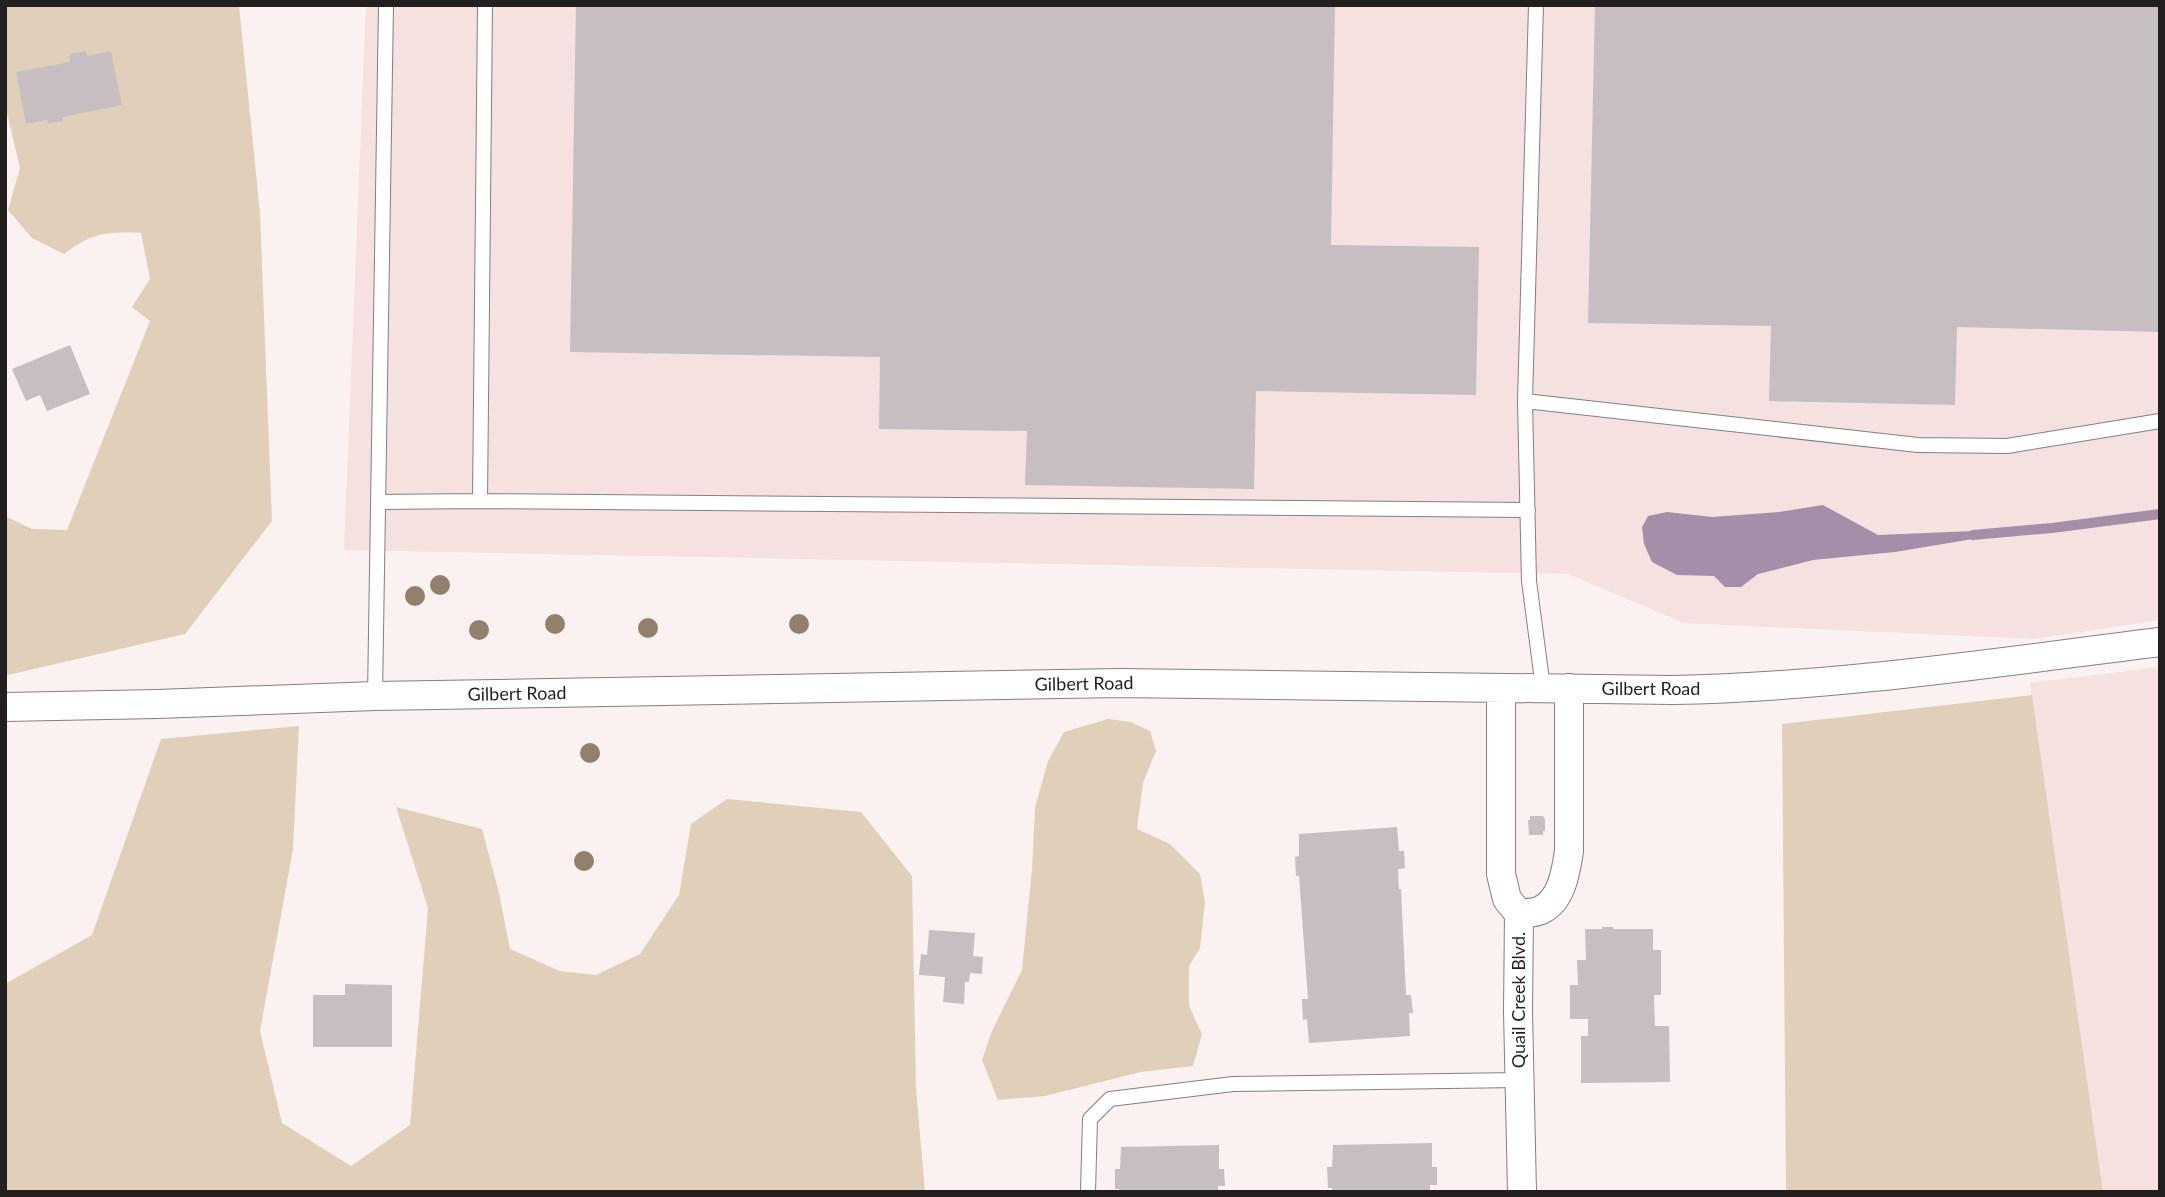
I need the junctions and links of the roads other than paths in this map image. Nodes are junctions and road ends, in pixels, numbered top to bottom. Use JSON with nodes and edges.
{"nodes":[{"id":1,"x":386,"y":5,"type":"edge"},
{"id":2,"x":485,"y":5,"type":"edge"},
{"id":3,"x":1536,"y":5,"type":"edge"},
{"id":4,"x":1525,"y":401,"type":"junction"},
{"id":5,"x":2160,"y":421,"type":"edge"},
{"id":6,"x":480,"y":501,"type":"junction"},
{"id":7,"x":378,"y":502,"type":"junction"},
{"id":8,"x":1528,"y":510,"type":"junction"},
{"id":9,"x":2160,"y":642,"type":"edge"},
{"id":10,"x":1501,"y":688,"type":"junction"},
{"id":11,"x":1556,"y":688,"type":"junction"},
{"id":12,"x":375,"y":696,"type":"junction"},
{"id":13,"x":5,"y":707,"type":"edge"},
{"id":14,"x":1519,"y":914,"type":"junction"},
{"id":15,"x":1520,"y":1080,"type":"junction"},
{"id":16,"x":1088,"y":1192,"type":"edge"},
{"id":17,"x":1522,"y":1192,"type":"edge"}],
"edges":[{"from":1,"to":7,"type":"lane"},
{"from":2,"to":6,"type":"lane"},
{"from":3,"to":4,"type":"lane"},
{"from":4,"to":5,"type":"lane"},
{"from":4,"to":8,"type":"lane"},
{"from":6,"to":7,"type":"lane"},
{"from":6,"to":8,"type":"lane"},
{"from":7,"to":12,"type":"lane"},
{"from":8,"to":11,"type":"lane"},
{"from":9,"to":11,"type":"street","name":"Gilbert Road"},
{"from":10,"to":11,"type":"street","name":"Gilbert Road"},
{"from":10,"to":12,"type":"street","name":"Gilbert Road"},
{"from":10,"to":14,"type":"street","name":"Quail Creek Blvd."},
{"from":11,"to":14,"type":"street"},
{"from":12,"to":13,"type":"street","name":"Gilbert Road"},
{"from":14,"to":15,"type":"street","name":"Quail Creek Blvd."},
{"from":15,"to":16,"type":"lane"},
{"from":15,"to":17,"type":"street","name":"Quail Creek Blvd."}]}
